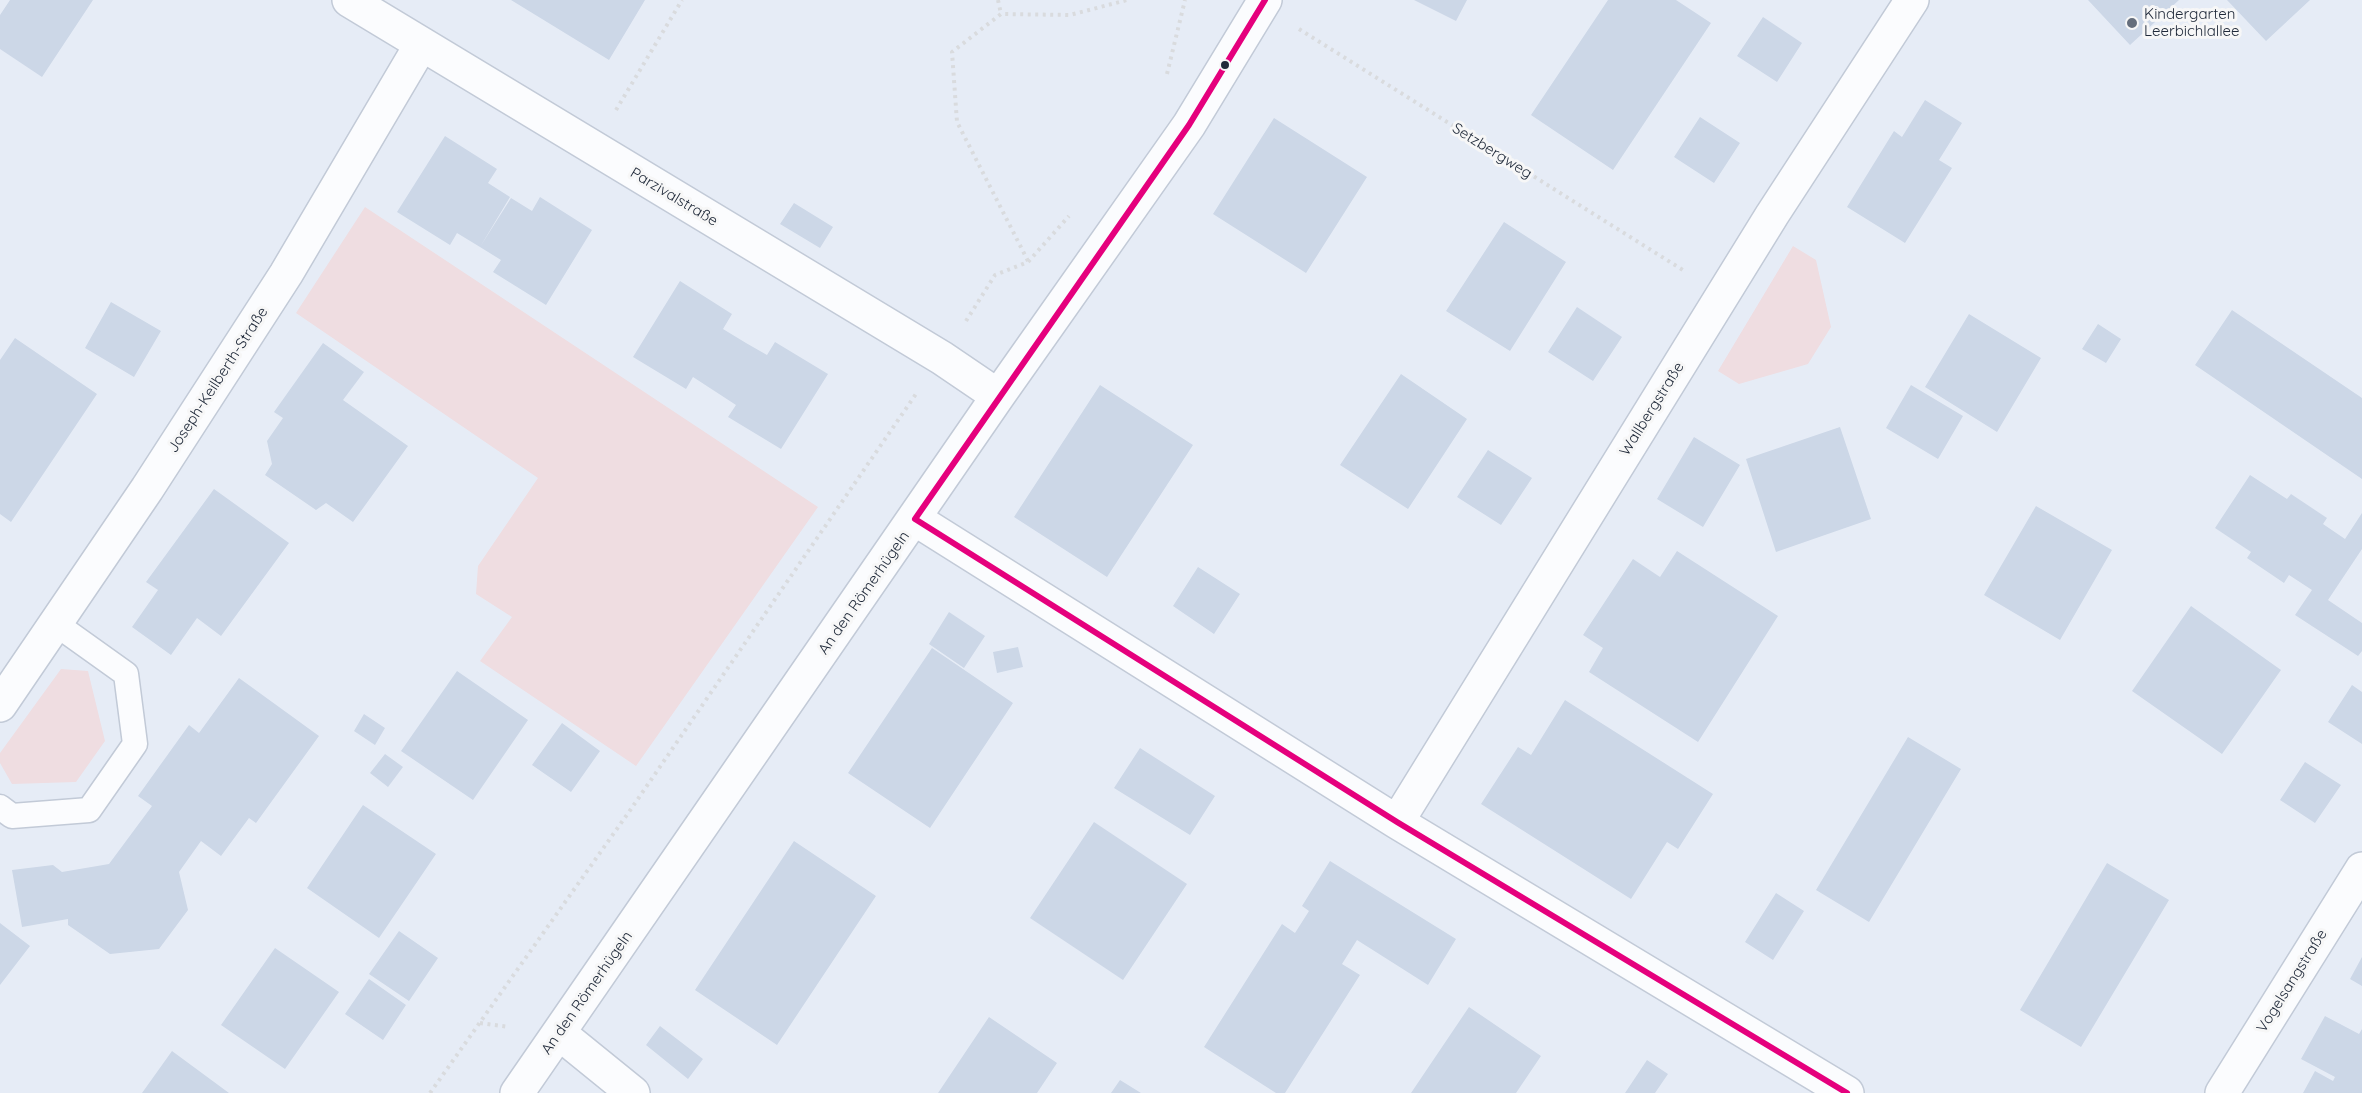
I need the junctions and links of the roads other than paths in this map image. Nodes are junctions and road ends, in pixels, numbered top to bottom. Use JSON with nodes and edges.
{"nodes":[{"id":1,"x":349,"y":0,"type":"edge"},
{"id":2,"x":1912,"y":0,"type":"edge"},
{"id":3,"x":1263,"y":3,"type":"edge"},
{"id":4,"x":421,"y":45,"type":"junction"},
{"id":5,"x":998,"y":396,"type":"junction"},
{"id":6,"x":915,"y":519,"type":"junction"},
{"id":7,"x":56,"y":624,"type":"junction"},
{"id":8,"x":2,"y":699,"type":"edge"},
{"id":9,"x":0,"y":807,"type":"edge"},
{"id":10,"x":1398,"y":822,"type":"junction"},
{"id":11,"x":2362,"y":869,"type":"edge"},
{"id":12,"x":559,"y":1033,"type":"junction"},
{"id":13,"x":517,"y":1093,"type":"edge"},
{"id":14,"x":633,"y":1093,"type":"edge"},
{"id":15,"x":1847,"y":1093,"type":"edge"},
{"id":16,"x":2222,"y":1093,"type":"edge"}],
"edges":[{"from":1,"to":4,"type":"street","name":"Parzivalstraße"},
{"from":2,"to":10,"type":"street","name":"Wallbergstraße"},
{"from":3,"to":5,"type":"street","name":"An den Römerhügeln"},
{"from":4,"to":5,"type":"street","name":"Parzivalstraße"},
{"from":4,"to":7,"type":"street","name":"Joseph-Keilberth-Straße"},
{"from":5,"to":6,"type":"street","name":"An den Römerhügeln"},
{"from":6,"to":10,"type":"street"},
{"from":6,"to":12,"type":"street","name":"An den Römerhügeln"},
{"from":7,"to":8,"type":"street","name":"Joseph-Keilberth-Straße"},
{"from":7,"to":9,"type":"lane"},
{"from":10,"to":15,"type":"street"},
{"from":11,"to":16,"type":"street","name":"Vogelsangstraße"},
{"from":12,"to":13,"type":"street","name":"An den Römerhügeln"},
{"from":12,"to":14,"type":"street"}]}
